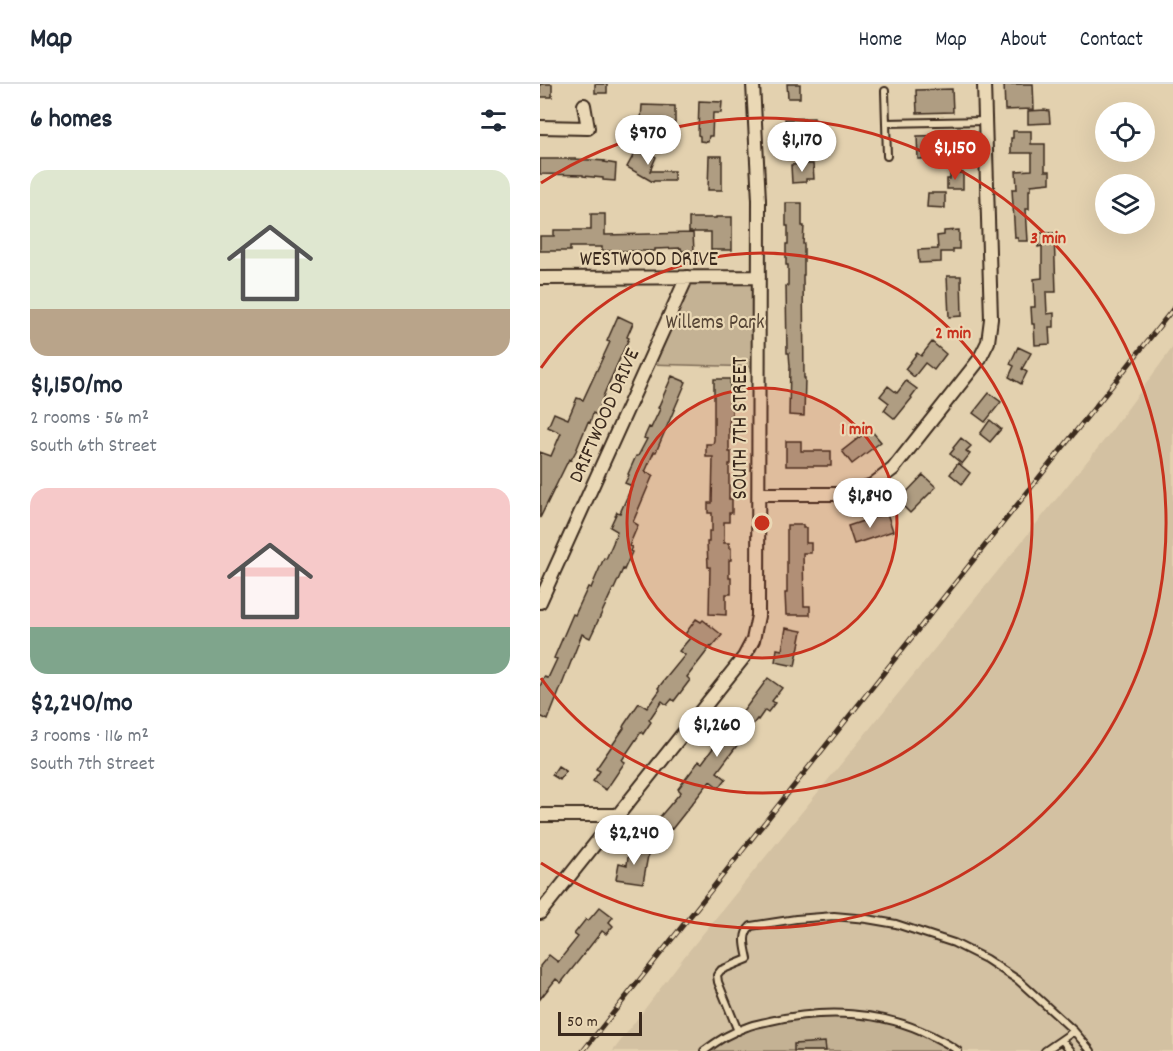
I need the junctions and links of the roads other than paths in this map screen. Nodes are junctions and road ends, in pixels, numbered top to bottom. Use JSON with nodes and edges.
{"nodes":[{"id":1,"x":753,"y":84,"type":"edge"},
{"id":2,"x":984,"y":84,"type":"edge"},
{"id":3,"x":885,"y":91,"type":"dead end"},
{"id":4,"x":584,"y":105,"type":"dead end"},
{"id":5,"x":985,"y":121,"type":"junction"},
{"id":6,"x":886,"y":123,"type":"junction"},
{"id":7,"x":540,"y":127,"type":"edge"},
{"id":8,"x":887,"y":156,"type":"dead end"},
{"id":9,"x":759,"y":277,"type":"junction"},
{"id":10,"x":540,"y":278,"type":"edge"},
{"id":11,"x":687,"y":278,"type":"junction"},
{"id":12,"x":759,"y":494,"type":"junction"},
{"id":13,"x":540,"y":602,"type":"edge"},
{"id":14,"x":540,"y":814,"type":"edge"},
{"id":15,"x":618,"y":815,"type":"junction"},
{"id":16,"x":540,"y":913,"type":"edge"},
{"id":17,"x":738,"y":1031,"type":"junction"},
{"id":18,"x":1074,"y":1031,"type":"junction"},
{"id":19,"x":1062,"y":1040,"type":"junction"},
{"id":20,"x":704,"y":1051,"type":"edge"},
{"id":21,"x":958,"y":1051,"type":"edge"},
{"id":22,"x":1045,"y":1051,"type":"edge"},
{"id":23,"x":1071,"y":1051,"type":"edge"},
{"id":24,"x":1091,"y":1051,"type":"edge"}],
"edges":[{"from":1,"to":9,"type":"street","name":"SOUTH 7TH STREET"},
{"from":2,"to":5,"type":"street"},
{"from":3,"to":6,"type":"lane"},
{"from":4,"to":7,"type":"street"},
{"from":5,"to":6,"type":"lane"},
{"from":5,"to":12,"type":"street"},
{"from":6,"to":8,"type":"lane"},
{"from":9,"to":11,"type":"street","name":"WESTWOOD DRIVE"},
{"from":9,"to":12,"type":"street","name":"SOUTH 7TH STREET"},
{"from":10,"to":11,"type":"street","name":"WESTWOOD DRIVE"},
{"from":11,"to":13,"type":"street","name":"DRIFTWOOD DRIVE"},
{"from":12,"to":15,"type":"street","name":"SOUTH 7TH STREET"},
{"from":14,"to":15,"type":"street"},
{"from":15,"to":16,"type":"street","name":"SOUTH 7TH STREET"},
{"from":17,"to":18,"type":"lane"},
{"from":17,"to":20,"type":"lane"},
{"from":17,"to":21,"type":"lane"},
{"from":18,"to":19,"type":"lane"},
{"from":18,"to":24,"type":"lane"},
{"from":19,"to":22,"type":"lane"},
{"from":19,"to":23,"type":"lane"}]}
